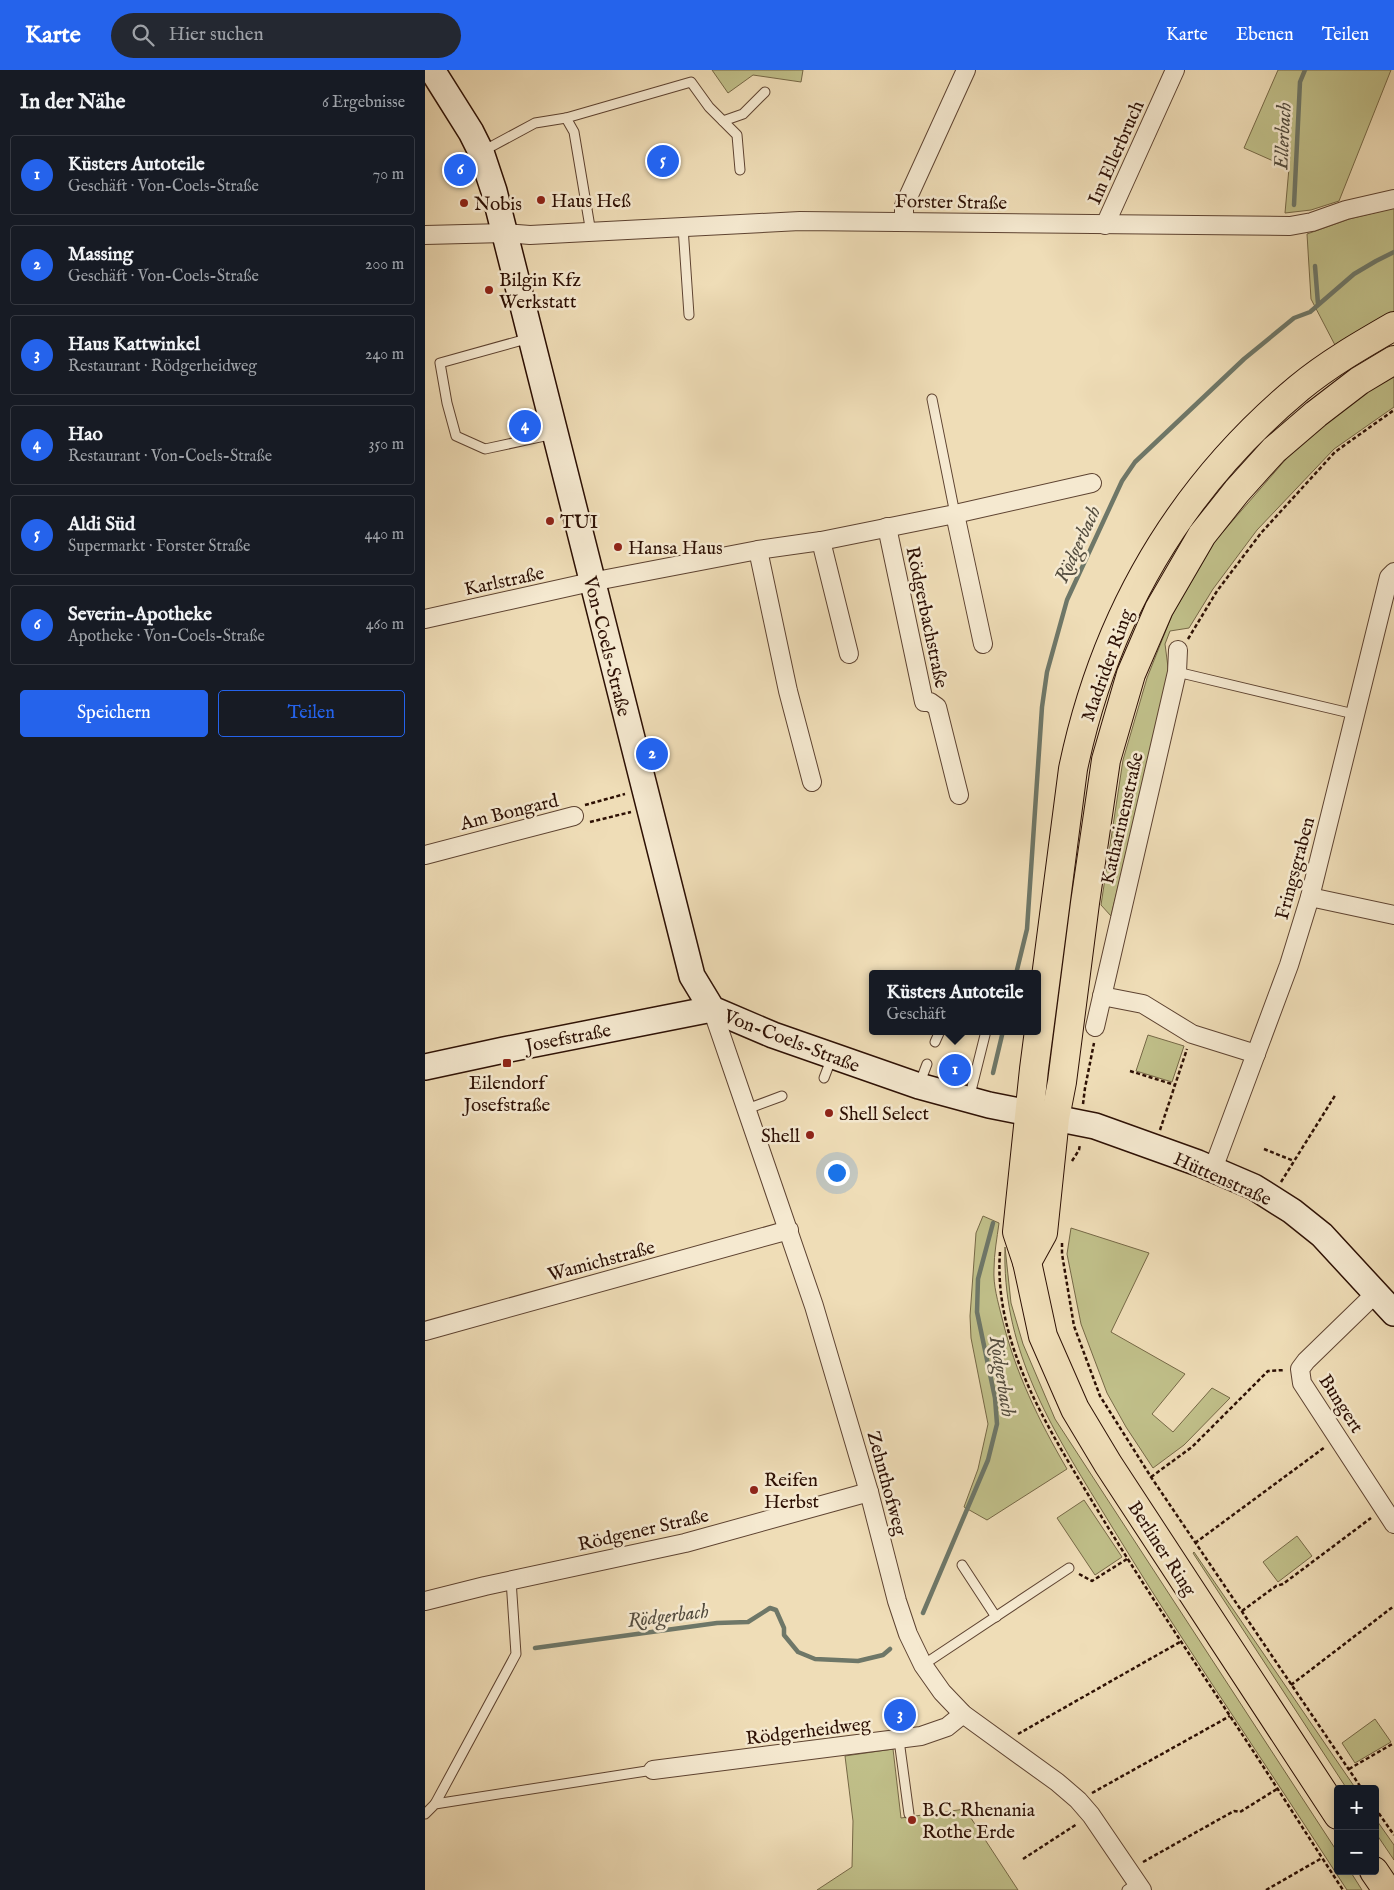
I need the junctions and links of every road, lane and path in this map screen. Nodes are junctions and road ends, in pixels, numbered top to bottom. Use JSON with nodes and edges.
{"nodes":[{"id":1,"x":431,"y":70,"type":"edge"},
{"id":2,"x":966,"y":70,"type":"edge"},
{"id":3,"x":1175,"y":70,"type":"edge"},
{"id":4,"x":765,"y":92,"type":"dead end"},
{"id":5,"x":566,"y":118,"type":"junction"},
{"id":6,"x":723,"y":121,"type":"junction"},
{"id":7,"x":481,"y":152,"type":"junction"},
{"id":8,"x":740,"y":170,"type":"dead end"},
{"id":9,"x":1394,"y":199,"type":"edge"},
{"id":10,"x":904,"y":222,"type":"junction"},
{"id":11,"x":1105,"y":225,"type":"junction"},
{"id":12,"x":683,"y":227,"type":"junction"},
{"id":13,"x":505,"y":233,"type":"junction"},
{"id":14,"x":591,"y":233,"type":"junction"},
{"id":15,"x":425,"y":234,"type":"edge"},
{"id":16,"x":689,"y":315,"type":"dead end"},
{"id":17,"x":1394,"y":326,"type":"edge"},
{"id":18,"x":531,"y":338,"type":"junction"},
{"id":19,"x":1394,"y":360,"type":"edge"},
{"id":20,"x":932,"y":399,"type":"dead end"},
{"id":21,"x":1394,"y":410,"type":"edge"},
{"id":22,"x":555,"y":434,"type":"junction"},
{"id":23,"x":1092,"y":483,"type":"dead end"},
{"id":24,"x":955,"y":514,"type":"junction"},
{"id":25,"x":887,"y":527,"type":"junction"},
{"id":26,"x":821,"y":541,"type":"junction"},
{"id":27,"x":758,"y":550,"type":"junction"},
{"id":28,"x":1394,"y":572,"type":"edge"},
{"id":29,"x":591,"y":582,"type":"junction"},
{"id":30,"x":425,"y":619,"type":"edge"},
{"id":31,"x":983,"y":644,"type":"dead end"},
{"id":32,"x":1178,"y":650,"type":"joint"},
{"id":33,"x":849,"y":654,"type":"dead end"},
{"id":34,"x":1177,"y":672,"type":"junction"},
{"id":35,"x":1355,"y":714,"type":"junction"},
{"id":36,"x":812,"y":782,"type":"dead end"},
{"id":37,"x":959,"y":795,"type":"dead end"},
{"id":38,"x":646,"y":798,"type":"junction"},
{"id":39,"x":574,"y":816,"type":"junction"},
{"id":40,"x":425,"y":855,"type":"edge"},
{"id":41,"x":1310,"y":897,"type":"junction"},
{"id":42,"x":1394,"y":915,"type":"edge"},
{"id":43,"x":1102,"y":996,"type":"junction"},
{"id":44,"x":712,"y":1009,"type":"junction"},
{"id":45,"x":1095,"y":1027,"type":"joint"},
{"id":46,"x":1192,"y":1034,"type":"junction"},
{"id":47,"x":938,"y":1035,"type":"edge"},
{"id":48,"x":985,"y":1035,"type":"edge"},
{"id":49,"x":935,"y":1042,"type":"dead end"},
{"id":50,"x":1256,"y":1054,"type":"junction"},
{"id":51,"x":425,"y":1067,"type":"edge"},
{"id":52,"x":1130,"y":1071,"type":"dead end"},
{"id":53,"x":1175,"y":1085,"type":"junction"},
{"id":54,"x":1085,"y":1088,"type":"dead end"},
{"id":55,"x":1336,"y":1094,"type":"dead end"},
{"id":56,"x":782,"y":1096,"type":"dead end"},
{"id":57,"x":969,"y":1099,"type":"junction"},
{"id":58,"x":747,"y":1109,"type":"junction"},
{"id":59,"x":1042,"y":1116,"type":"junction"},
{"id":60,"x":1154,"y":1148,"type":"junction"},
{"id":61,"x":1264,"y":1149,"type":"dead end"},
{"id":62,"x":1294,"y":1161,"type":"junction"},
{"id":63,"x":1213,"y":1170,"type":"junction"},
{"id":64,"x":1271,"y":1198,"type":"junction"},
{"id":65,"x":789,"y":1230,"type":"junction"},
{"id":66,"x":1062,"y":1234,"type":"dead end"},
{"id":67,"x":1001,"y":1247,"type":"dead end"},
{"id":68,"x":1376,"y":1292,"type":"junction"},
{"id":69,"x":1394,"y":1313,"type":"edge"},
{"id":70,"x":425,"y":1331,"type":"edge"},
{"id":71,"x":1300,"y":1369,"type":"junction"},
{"id":72,"x":1338,"y":1436,"type":"junction"},
{"id":73,"x":1151,"y":1478,"type":"junction"},
{"id":74,"x":869,"y":1492,"type":"junction"},
{"id":75,"x":1384,"y":1508,"type":"junction"},
{"id":76,"x":1394,"y":1524,"type":"edge"},
{"id":77,"x":1195,"y":1543,"type":"junction"},
{"id":78,"x":1127,"y":1559,"type":"junction"},
{"id":79,"x":962,"y":1565,"type":"dead end"},
{"id":80,"x":1069,"y":1568,"type":"joint"},
{"id":81,"x":511,"y":1580,"type":"junction"},
{"id":82,"x":425,"y":1601,"type":"edge"},
{"id":83,"x":1394,"y":1606,"type":"edge"},
{"id":84,"x":1241,"y":1612,"type":"junction"},
{"id":85,"x":996,"y":1617,"type":"junction"},
{"id":86,"x":1180,"y":1642,"type":"junction"},
{"id":87,"x":923,"y":1665,"type":"junction"},
{"id":88,"x":1291,"y":1685,"type":"junction"},
{"id":89,"x":963,"y":1714,"type":"junction"},
{"id":90,"x":1230,"y":1716,"type":"junction"},
{"id":91,"x":899,"y":1740,"type":"junction"},
{"id":92,"x":1002,"y":1743,"type":"junction"},
{"id":93,"x":1394,"y":1743,"type":"edge"},
{"id":94,"x":1349,"y":1769,"type":"junction"},
{"id":95,"x":653,"y":1770,"type":"joint"},
{"id":96,"x":1359,"y":1785,"type":"edge"},
{"id":97,"x":1277,"y":1789,"type":"junction"},
{"id":98,"x":1078,"y":1800,"type":"junction"},
{"id":99,"x":435,"y":1804,"type":"junction"},
{"id":100,"x":1334,"y":1810,"type":"edge"},
{"id":101,"x":425,"y":1814,"type":"edge"},
{"id":102,"x":909,"y":1814,"type":"dead end"},
{"id":103,"x":1379,"y":1814,"type":"edge"},
{"id":104,"x":1091,"y":1815,"type":"junction"},
{"id":105,"x":1394,"y":1836,"type":"edge"},
{"id":106,"x":1023,"y":1858,"type":"dead end"},
{"id":107,"x":1322,"y":1858,"type":"junction"},
{"id":108,"x":1377,"y":1875,"type":"edge"},
{"id":109,"x":1134,"y":1883,"type":"edge"},
{"id":110,"x":1266,"y":1890,"type":"edge"},
{"id":111,"x":1343,"y":1890,"type":"edge"},
{"id":112,"x":1387,"y":1890,"type":"edge"}],
"edges":[{"from":1,"to":7,"type":"main road","name":"Von-Coels-Straße"},
{"from":2,"to":10,"type":"street"},
{"from":3,"to":11,"type":"street","name":"Im Ellerbruch"},
{"from":4,"to":6,"type":"lane"},
{"from":5,"to":6,"type":"lane"},
{"from":5,"to":7,"type":"lane"},
{"from":5,"to":14,"type":"lane"},
{"from":6,"to":8,"type":"lane"},
{"from":7,"to":13,"type":"main road","name":"Von-Coels-Straße"},
{"from":9,"to":11,"type":"street","name":"Forster Straße"},
{"from":10,"to":11,"type":"street","name":"Forster Straße"},
{"from":10,"to":12,"type":"street","name":"Forster Straße"},
{"from":12,"to":14,"type":"street","name":"Forster Straße"},
{"from":12,"to":16,"type":"lane"},
{"from":13,"to":14,"type":"street","name":"Forster Straße"},
{"from":13,"to":15,"type":"street","name":"Forster Straße"},
{"from":13,"to":18,"type":"main road","name":"Von-Coels-Straße"},
{"from":17,"to":59,"type":"main road","name":"Madrider Ring"},
{"from":18,"to":22,"type":"main road","name":"Von-Coels-Straße"},
{"from":18,"to":22,"type":"lane"},
{"from":19,"to":59,"type":"main road","name":"Madrider Ring"},
{"from":20,"to":24,"type":"lane"},
{"from":21,"to":32,"type":"path"},
{"from":22,"to":29,"type":"main road","name":"Von-Coels-Straße"},
{"from":23,"to":24,"type":"street","name":"Rödgerbachstraße"},
{"from":24,"to":25,"type":"street","name":"Rödgerbachstraße"},
{"from":24,"to":31,"type":"street"},
{"from":25,"to":26,"type":"street","name":"Rödgerbachstraße"},
{"from":25,"to":37,"type":"street","name":"Rödgerbachstraße"},
{"from":26,"to":27,"type":"street","name":"Rödgerbachstraße"},
{"from":26,"to":33,"type":"street"},
{"from":27,"to":29,"type":"street","name":"Rödgerbachstraße"},
{"from":27,"to":36,"type":"street"},
{"from":28,"to":35,"type":"street","name":"Fringsgraben"},
{"from":29,"to":30,"type":"street","name":"Karlstraße"},
{"from":29,"to":38,"type":"main road","name":"Von-Coels-Straße"},
{"from":32,"to":34,"type":"street","name":"Katharinenstraße"},
{"from":34,"to":35,"type":"lane"},
{"from":34,"to":43,"type":"street","name":"Katharinenstraße"},
{"from":35,"to":41,"type":"street","name":"Fringsgraben"},
{"from":38,"to":39,"type":"path","name":"Am Bongard"},
{"from":38,"to":39,"type":"path","name":"Am Bongard"},
{"from":38,"to":44,"type":"main road","name":"Von-Coels-Straße"},
{"from":39,"to":40,"type":"street","name":"Am Bongard"},
{"from":41,"to":42,"type":"street"},
{"from":41,"to":50,"type":"street","name":"Fringsgraben"},
{"from":43,"to":45,"type":"street","name":"Katharinenstraße"},
{"from":43,"to":46,"type":"street"},
{"from":44,"to":51,"type":"main road","name":"Josefstraße"},
{"from":44,"to":57,"type":"main road","name":"Von-Coels-Straße"},
{"from":44,"to":58,"type":"street","name":"Zehnthofweg"},
{"from":45,"to":54,"type":"path"},
{"from":46,"to":50,"type":"street"},
{"from":46,"to":53,"type":"path"},
{"from":47,"to":49,"type":"lane"},
{"from":48,"to":57,"type":"lane"},
{"from":50,"to":63,"type":"street","name":"Fringsgraben"},
{"from":52,"to":53,"type":"path"},
{"from":53,"to":60,"type":"path"},
{"from":55,"to":62,"type":"path"},
{"from":56,"to":58,"type":"lane"},
{"from":57,"to":59,"type":"main road","name":"Von-Coels-Straße"},
{"from":58,"to":65,"type":"street","name":"Zehnthofweg"},
{"from":59,"to":60,"type":"main road","name":"Hüttenstraße"},
{"from":59,"to":100,"type":"main road","name":"Berliner Ring"},
{"from":60,"to":63,"type":"main road","name":"Hüttenstraße"},
{"from":61,"to":62,"type":"path"},
{"from":62,"to":64,"type":"path"},
{"from":63,"to":64,"type":"main road","name":"Hüttenstraße"},
{"from":64,"to":68,"type":"main road","name":"Hüttenstraße"},
{"from":65,"to":70,"type":"street","name":"Wamichstraße"},
{"from":65,"to":74,"type":"street","name":"Zehnthofweg"},
{"from":66,"to":73,"type":"path"},
{"from":67,"to":78,"type":"path"},
{"from":68,"to":69,"type":"main road","name":"Hüttenstraße"},
{"from":68,"to":71,"type":"street","name":"Bungert"},
{"from":71,"to":72,"type":"street","name":"Bungert"},
{"from":71,"to":73,"type":"path"},
{"from":72,"to":75,"type":"street","name":"Bungert"},
{"from":72,"to":77,"type":"path"},
{"from":73,"to":77,"type":"path"},
{"from":74,"to":81,"type":"street","name":"Rödgener Straße"},
{"from":74,"to":87,"type":"street","name":"Zehnthofweg"},
{"from":75,"to":76,"type":"street","name":"Bungert"},
{"from":75,"to":84,"type":"path"},
{"from":77,"to":84,"type":"path"},
{"from":78,"to":80,"type":"path"},
{"from":78,"to":86,"type":"path"},
{"from":79,"to":85,"type":"lane"},
{"from":80,"to":85,"type":"lane"},
{"from":81,"to":82,"type":"street","name":"Rödgener Straße"},
{"from":81,"to":99,"type":"lane"},
{"from":83,"to":88,"type":"path"},
{"from":84,"to":88,"type":"path"},
{"from":85,"to":87,"type":"lane"},
{"from":86,"to":90,"type":"path"},
{"from":86,"to":92,"type":"path"},
{"from":87,"to":89,"type":"street","name":"Zehnthofweg"},
{"from":88,"to":94,"type":"path"},
{"from":89,"to":91,"type":"street","name":"Rödgerheidweg"},
{"from":89,"to":92,"type":"street","name":"Zehnthofweg"},
{"from":90,"to":97,"type":"path"},
{"from":90,"to":98,"type":"path"},
{"from":91,"to":95,"type":"street","name":"Rödgerheidweg"},
{"from":91,"to":102,"type":"lane"},
{"from":92,"to":98,"type":"street","name":"Zehnthofweg"},
{"from":93,"to":94,"type":"path"},
{"from":94,"to":96,"type":"path"},
{"from":95,"to":99,"type":"lane"},
{"from":97,"to":107,"type":"path"},
{"from":97,"to":109,"type":"path"},
{"from":98,"to":104,"type":"street","name":"Zehnthofweg"},
{"from":99,"to":101,"type":"lane"},
{"from":103,"to":105,"type":"path"},
{"from":104,"to":106,"type":"path"},
{"from":104,"to":109,"type":"street","name":"Zehnthofweg"},
{"from":107,"to":110,"type":"path"},
{"from":107,"to":111,"type":"path"},
{"from":108,"to":112,"type":"main road"}]}
